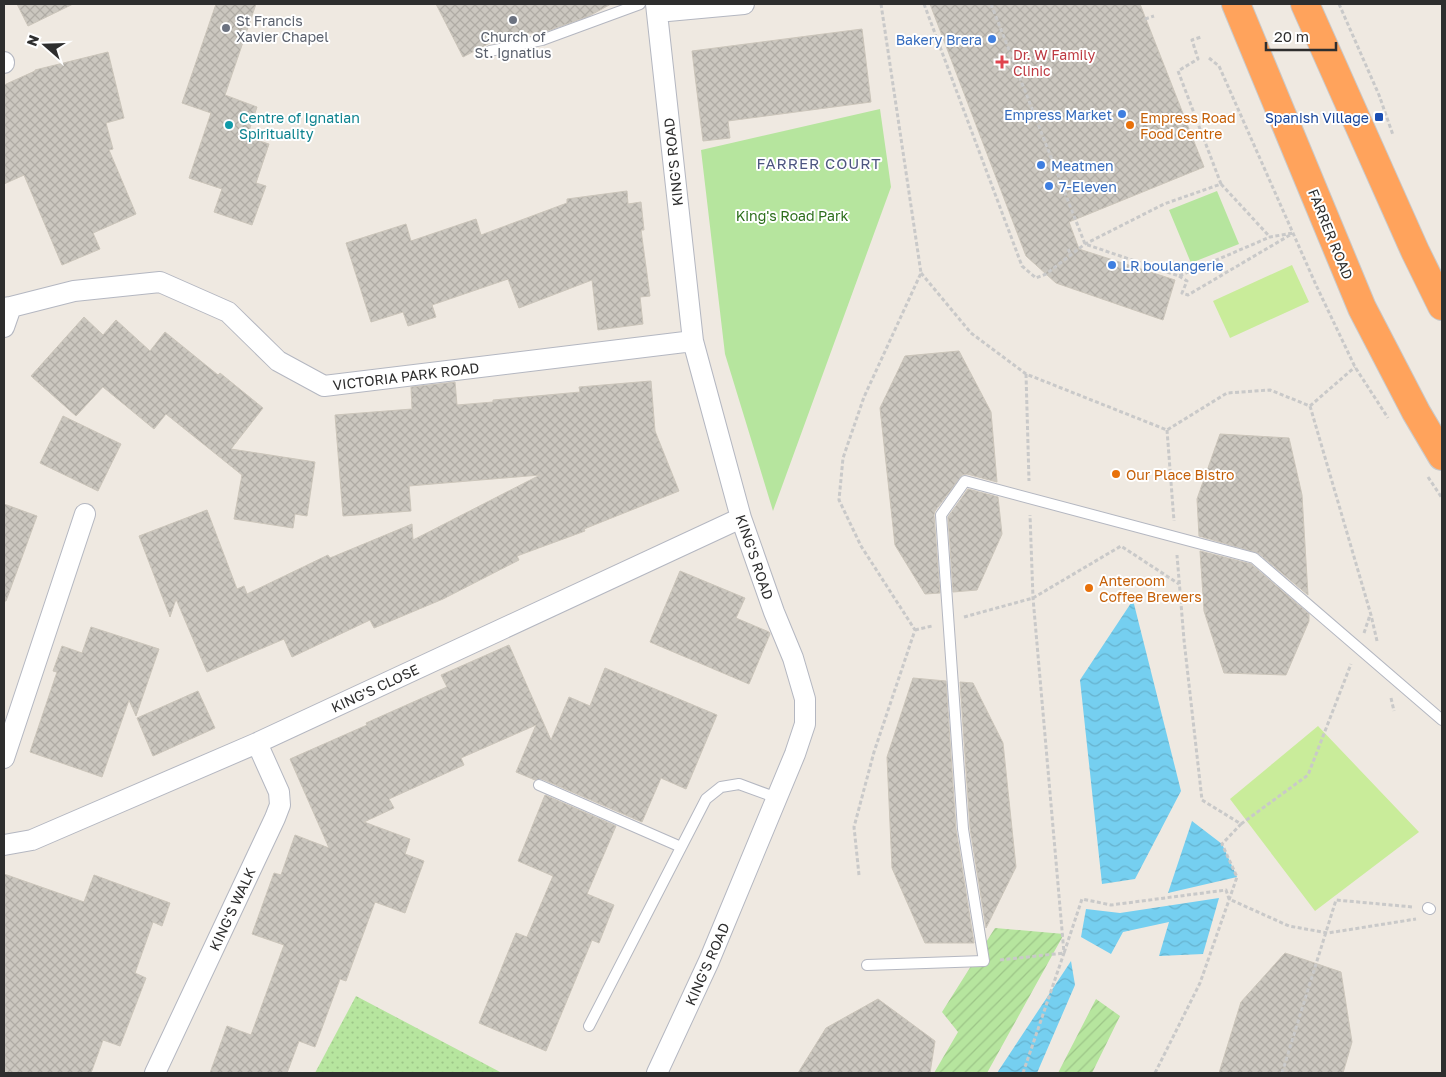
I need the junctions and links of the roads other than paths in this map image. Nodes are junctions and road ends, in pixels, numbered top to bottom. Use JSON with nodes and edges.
{"nodes":[{"id":1,"x":744,"y":4,"type":"edge"},
{"id":2,"x":1236,"y":4,"type":"edge"},
{"id":3,"x":1305,"y":4,"type":"edge"},
{"id":4,"x":651,"y":6,"type":"edge"},
{"id":5,"x":490,"y":50,"type":"dead end"},
{"id":6,"x":6,"y":303,"type":"edge"},
{"id":7,"x":1442,"y":306,"type":"edge"},
{"id":8,"x":4,"y":326,"type":"edge"},
{"id":9,"x":693,"y":342,"type":"junction"},
{"id":10,"x":1434,"y":466,"type":"edge"},
{"id":11,"x":86,"y":514,"type":"dead end"},
{"id":12,"x":741,"y":518,"type":"junction"},
{"id":13,"x":1442,"y":720,"type":"edge"},
{"id":14,"x":257,"y":743,"type":"junction"},
{"id":15,"x":4,"y":758,"type":"edge"},
{"id":16,"x":539,"y":785,"type":"dead end"},
{"id":17,"x":777,"y":798,"type":"junction"},
{"id":18,"x":4,"y":844,"type":"edge"},
{"id":19,"x":682,"y":847,"type":"junction"},
{"id":20,"x":867,"y":965,"type":"dead end"},
{"id":21,"x":589,"y":1026,"type":"dead end"},
{"id":22,"x":155,"y":1073,"type":"edge"},
{"id":23,"x":657,"y":1073,"type":"edge"}],
"edges":[{"from":1,"to":4,"type":"street"},
{"from":2,"to":10,"type":"highway","name":"FARRER ROAD"},
{"from":3,"to":7,"type":"highway"},
{"from":4,"to":5,"type":"lane"},
{"from":4,"to":9,"type":"street","name":"KING'S ROAD"},
{"from":6,"to":8,"type":"street"},
{"from":6,"to":9,"type":"street","name":"VICTORIA PARK ROAD"},
{"from":9,"to":12,"type":"street","name":"KING'S ROAD"},
{"from":11,"to":15,"type":"street"},
{"from":12,"to":14,"type":"street","name":"KING'S CLOSE"},
{"from":12,"to":17,"type":"street","name":"KING'S ROAD"},
{"from":13,"to":20,"type":"lane"},
{"from":14,"to":18,"type":"street","name":"KING'S CLOSE"},
{"from":14,"to":22,"type":"street","name":"KING'S WALK"},
{"from":16,"to":19,"type":"lane"},
{"from":17,"to":19,"type":"lane"},
{"from":17,"to":23,"type":"street","name":"KING'S ROAD"},
{"from":19,"to":21,"type":"lane"}]}
